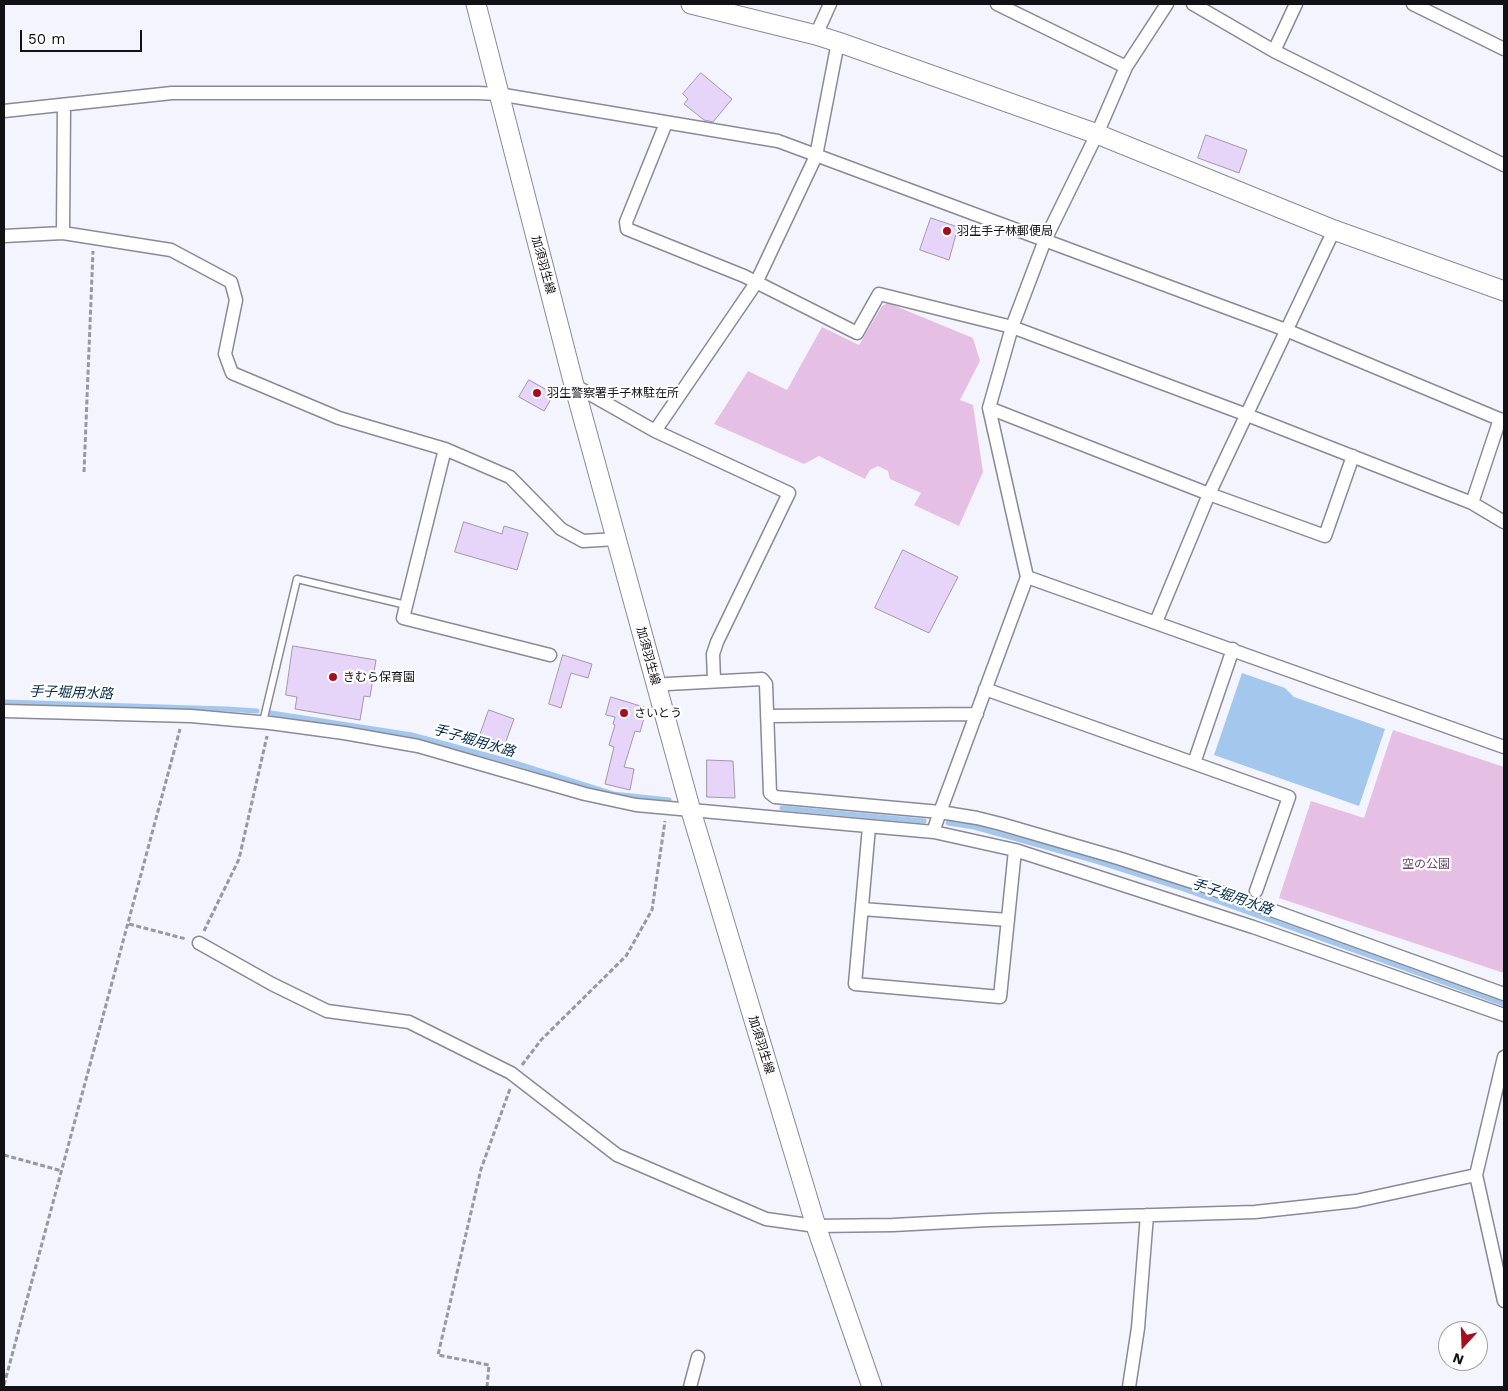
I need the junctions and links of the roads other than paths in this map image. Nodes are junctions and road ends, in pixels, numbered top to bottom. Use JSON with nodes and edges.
{"nodes":[{"id":1,"x":476,"y":4,"type":"edge"},
{"id":2,"x":691,"y":4,"type":"edge"},
{"id":3,"x":830,"y":4,"type":"edge"},
{"id":4,"x":997,"y":4,"type":"edge"},
{"id":5,"x":1167,"y":4,"type":"edge"},
{"id":6,"x":1193,"y":4,"type":"edge"},
{"id":7,"x":1296,"y":4,"type":"edge"},
{"id":8,"x":1413,"y":4,"type":"edge"},
{"id":9,"x":816,"y":35,"type":"junction"},
{"id":10,"x":838,"y":42,"type":"junction"},
{"id":11,"x":1504,"y":49,"type":"edge"},
{"id":12,"x":1274,"y":51,"type":"junction"},
{"id":13,"x":1126,"y":66,"type":"junction"},
{"id":14,"x":498,"y":94,"type":"junction"},
{"id":15,"x":64,"y":105,"type":"junction"},
{"id":16,"x":4,"y":111,"type":"edge"},
{"id":17,"x":666,"y":122,"type":"junction"},
{"id":18,"x":1098,"y":134,"type":"junction"},
{"id":19,"x":816,"y":156,"type":"junction"},
{"id":20,"x":1504,"y":165,"type":"edge"},
{"id":21,"x":1334,"y":230,"type":"junction"},
{"id":22,"x":63,"y":233,"type":"junction"},
{"id":23,"x":4,"y":236,"type":"edge"},
{"id":24,"x":1044,"y":240,"type":"junction"},
{"id":25,"x":756,"y":283,"type":"junction"},
{"id":26,"x":1504,"y":291,"type":"edge"},
{"id":27,"x":1012,"y":327,"type":"junction"},
{"id":28,"x":1286,"y":330,"type":"junction"},
{"id":29,"x":574,"y":385,"type":"junction"},
{"id":30,"x":989,"y":408,"type":"junction"},
{"id":31,"x":1247,"y":415,"type":"junction"},
{"id":32,"x":1502,"y":420,"type":"edge"},
{"id":33,"x":655,"y":431,"type":"junction"},
{"id":34,"x":445,"y":449,"type":"junction"},
{"id":35,"x":1353,"y":456,"type":"junction"},
{"id":36,"x":1209,"y":494,"type":"junction"},
{"id":37,"x":1472,"y":503,"type":"junction"},
{"id":38,"x":1504,"y":522,"type":"edge"},
{"id":39,"x":616,"y":539,"type":"junction"},
{"id":40,"x":1027,"y":577,"type":"junction"},
{"id":41,"x":406,"y":605,"type":"junction"},
{"id":42,"x":1156,"y":622,"type":"junction"},
{"id":43,"x":1233,"y":649,"type":"junction"},
{"id":44,"x":550,"y":655,"type":"dead end"},
{"id":45,"x":714,"y":680,"type":"junction"},
{"id":46,"x":657,"y":687,"type":"junction"},
{"id":47,"x":985,"y":689,"type":"junction"},
{"id":48,"x":4,"y":712,"type":"edge"},
{"id":49,"x":977,"y":714,"type":"junction"},
{"id":50,"x":767,"y":716,"type":"junction"},
{"id":51,"x":266,"y":722,"type":"junction"},
{"id":52,"x":1504,"y":747,"type":"edge"},
{"id":53,"x":1194,"y":763,"type":"junction"},
{"id":54,"x":691,"y":811,"type":"junction"},
{"id":55,"x":940,"y":812,"type":"junction"},
{"id":56,"x":869,"y":827,"type":"junction"},
{"id":57,"x":934,"y":832,"type":"junction"},
{"id":58,"x":1015,"y":850,"type":"junction"},
{"id":59,"x":1256,"y":891,"type":"dead end"},
{"id":60,"x":862,"y":909,"type":"junction"},
{"id":61,"x":1008,"y":920,"type":"junction"},
{"id":62,"x":199,"y":943,"type":"road end"},
{"id":63,"x":1504,"y":994,"type":"edge"},
{"id":64,"x":1504,"y":1015,"type":"edge"},
{"id":65,"x":1504,"y":1057,"type":"edge"},
{"id":66,"x":1476,"y":1175,"type":"junction"},
{"id":67,"x":1147,"y":1215,"type":"junction"},
{"id":68,"x":816,"y":1226,"type":"junction"},
{"id":69,"x":1504,"y":1301,"type":"edge"},
{"id":70,"x":698,"y":1357,"type":"dead end"},
{"id":71,"x":690,"y":1387,"type":"edge"},
{"id":72,"x":872,"y":1387,"type":"edge"},
{"id":73,"x":1128,"y":1387,"type":"edge"}],
"edges":[{"from":1,"to":14,"type":"main road","name":"加須羽生線"},
{"from":2,"to":9,"type":"main road"},
{"from":3,"to":9,"type":"street"},
{"from":4,"to":13,"type":"street"},
{"from":5,"to":13,"type":"street"},
{"from":6,"to":12,"type":"street"},
{"from":7,"to":12,"type":"street"},
{"from":8,"to":11,"type":"street"},
{"from":9,"to":10,"type":"main road"},
{"from":10,"to":18,"type":"main road"},
{"from":10,"to":19,"type":"street"},
{"from":12,"to":20,"type":"street"},
{"from":13,"to":18,"type":"street"},
{"from":14,"to":15,"type":"street"},
{"from":14,"to":17,"type":"street"},
{"from":14,"to":29,"type":"main road","name":"加須羽生線"},
{"from":15,"to":16,"type":"street"},
{"from":15,"to":22,"type":"street"},
{"from":17,"to":19,"type":"street"},
{"from":17,"to":25,"type":"street"},
{"from":18,"to":21,"type":"main road"},
{"from":18,"to":24,"type":"street"},
{"from":19,"to":24,"type":"street"},
{"from":19,"to":25,"type":"street"},
{"from":21,"to":26,"type":"main road"},
{"from":21,"to":28,"type":"street"},
{"from":22,"to":23,"type":"street"},
{"from":22,"to":34,"type":"street"},
{"from":24,"to":27,"type":"street"},
{"from":24,"to":28,"type":"street"},
{"from":25,"to":27,"type":"street"},
{"from":25,"to":33,"type":"street"},
{"from":27,"to":30,"type":"street"},
{"from":27,"to":31,"type":"street"},
{"from":28,"to":31,"type":"street"},
{"from":28,"to":32,"type":"street"},
{"from":29,"to":33,"type":"street"},
{"from":29,"to":39,"type":"main road","name":"加須羽生線"},
{"from":30,"to":36,"type":"street"},
{"from":30,"to":40,"type":"street"},
{"from":31,"to":35,"type":"street"},
{"from":31,"to":36,"type":"street"},
{"from":32,"to":37,"type":"street"},
{"from":33,"to":45,"type":"street"},
{"from":34,"to":39,"type":"street"},
{"from":34,"to":41,"type":"street"},
{"from":35,"to":36,"type":"street"},
{"from":35,"to":37,"type":"street"},
{"from":36,"to":42,"type":"street"},
{"from":37,"to":38,"type":"street"},
{"from":39,"to":46,"type":"main road","name":"加須羽生線"},
{"from":40,"to":42,"type":"street"},
{"from":40,"to":47,"type":"street"},
{"from":41,"to":44,"type":"street"},
{"from":41,"to":51,"type":"lane"},
{"from":42,"to":43,"type":"street"},
{"from":43,"to":52,"type":"street"},
{"from":43,"to":53,"type":"street"},
{"from":45,"to":46,"type":"street"},
{"from":45,"to":50,"type":"street"},
{"from":46,"to":54,"type":"main road","name":"加須羽生線"},
{"from":47,"to":49,"type":"street"},
{"from":47,"to":53,"type":"street"},
{"from":48,"to":51,"type":"street"},
{"from":49,"to":50,"type":"street"},
{"from":49,"to":55,"type":"street"},
{"from":50,"to":55,"type":"street"},
{"from":51,"to":54,"type":"street"},
{"from":53,"to":59,"type":"street"},
{"from":54,"to":56,"type":"street"},
{"from":54,"to":68,"type":"main road","name":"加須羽生線"},
{"from":55,"to":57,"type":"street"},
{"from":55,"to":63,"type":"street"},
{"from":56,"to":57,"type":"street"},
{"from":56,"to":60,"type":"street"},
{"from":57,"to":58,"type":"street"},
{"from":58,"to":61,"type":"street"},
{"from":58,"to":64,"type":"street"},
{"from":60,"to":61,"type":"street"},
{"from":60,"to":61,"type":"street"},
{"from":62,"to":68,"type":"street"},
{"from":65,"to":66,"type":"street"},
{"from":66,"to":67,"type":"street"},
{"from":66,"to":69,"type":"street"},
{"from":67,"to":68,"type":"street"},
{"from":67,"to":73,"type":"street"},
{"from":68,"to":72,"type":"main road","name":"加須羽生線"},
{"from":70,"to":71,"type":"street"}]}
